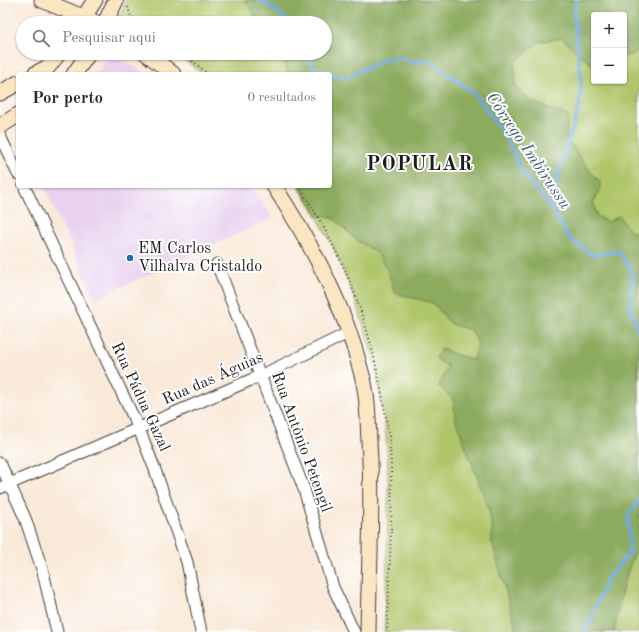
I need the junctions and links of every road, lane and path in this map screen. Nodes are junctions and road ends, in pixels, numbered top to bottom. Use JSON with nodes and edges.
{"nodes":[{"id":1,"x":42,"y":0,"type":"edge"},
{"id":2,"x":95,"y":0,"type":"edge"},
{"id":3,"x":122,"y":3,"type":"edge"},
{"id":4,"x":76,"y":16,"type":"edge"},
{"id":5,"x":89,"y":16,"type":"edge"},
{"id":6,"x":111,"y":16,"type":"edge"},
{"id":7,"x":130,"y":16,"type":"edge"},
{"id":8,"x":54,"y":60,"type":"edge"},
{"id":9,"x":84,"y":60,"type":"edge"},
{"id":10,"x":155,"y":60,"type":"edge"},
{"id":11,"x":191,"y":60,"type":"edge"},
{"id":12,"x":39,"y":72,"type":"edge"},
{"id":13,"x":75,"y":72,"type":"edge"},
{"id":14,"x":170,"y":72,"type":"edge"},
{"id":15,"x":206,"y":72,"type":"edge"},
{"id":16,"x":16,"y":84,"type":"edge"},
{"id":17,"x":0,"y":93,"type":"edge"},
{"id":18,"x":16,"y":116,"type":"edge"},
{"id":19,"x":0,"y":126,"type":"edge"},
{"id":20,"x":0,"y":136,"type":"edge"},
{"id":21,"x":16,"y":170,"type":"edge"},
{"id":22,"x":25,"y":188,"type":"edge"},
{"id":23,"x":275,"y":188,"type":"edge"},
{"id":24,"x":217,"y":264,"type":"dead end"},
{"id":25,"x":348,"y":333,"type":"junction"},
{"id":26,"x":260,"y":376,"type":"junction"},
{"id":27,"x":139,"y":429,"type":"junction"},
{"id":28,"x":0,"y":463,"type":"edge"},
{"id":29,"x":5,"y":486,"type":"edge"},
{"id":30,"x":57,"y":632,"type":"edge"},
{"id":31,"x":201,"y":632,"type":"edge"},
{"id":32,"x":354,"y":632,"type":"edge"},
{"id":33,"x":368,"y":632,"type":"edge"}],
"edges":[{"from":1,"to":4,"type":"main road"},
{"from":2,"to":5,"type":"main road"},
{"from":3,"to":6,"type":"main road"},
{"from":3,"to":7,"type":"path"},
{"from":8,"to":12,"type":"main road"},
{"from":9,"to":13,"type":"main road"},
{"from":10,"to":14,"type":"main road"},
{"from":11,"to":15,"type":"path"},
{"from":16,"to":17,"type":"main road"},
{"from":18,"to":19,"type":"main road"},
{"from":20,"to":21,"type":"street"},
{"from":22,"to":27,"type":"street","name":"Rua Pádua Gazal"},
{"from":23,"to":25,"type":"main road"},
{"from":24,"to":26,"type":"street","name":"Rua Antônio Petengil"},
{"from":25,"to":26,"type":"street","name":"Rua das Águias"},
{"from":25,"to":33,"type":"main road"},
{"from":26,"to":27,"type":"street","name":"Rua das Águias"},
{"from":26,"to":32,"type":"street","name":"Rua Antônio Petengil"},
{"from":27,"to":29,"type":"street","name":"Rua das Águias"},
{"from":27,"to":31,"type":"street","name":"Rua Pádua Gazal"},
{"from":28,"to":29,"type":"street"},
{"from":29,"to":30,"type":"street"}]}
